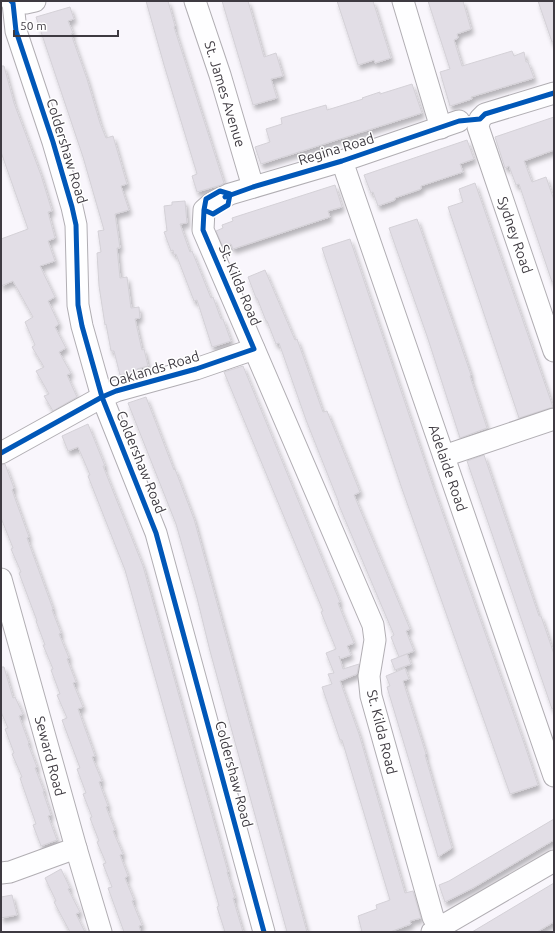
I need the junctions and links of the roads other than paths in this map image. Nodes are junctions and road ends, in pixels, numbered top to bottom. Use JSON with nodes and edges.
{"nodes":[{"id":1,"x":35,"y":1,"type":"edge"},
{"id":2,"x":195,"y":1,"type":"edge"},
{"id":3,"x":403,"y":1,"type":"edge"},
{"id":4,"x":12,"y":2,"type":"edge"},
{"id":5,"x":8,"y":34,"type":"edge"},
{"id":6,"x":554,"y":93,"type":"edge"},
{"id":7,"x":342,"y":161,"type":"junction"},
{"id":8,"x":253,"y":187,"type":"junction"},
{"id":9,"x":203,"y":230,"type":"joint"},
{"id":10,"x":254,"y":349,"type":"junction"},
{"id":11,"x":554,"y":351,"type":"edge"},
{"id":12,"x":102,"y":397,"type":"junction"},
{"id":13,"x":554,"y":419,"type":"edge"},
{"id":14,"x":1,"y":453,"type":"edge"},
{"id":15,"x":444,"y":456,"type":"junction"},
{"id":16,"x":1,"y":579,"type":"edge"},
{"id":17,"x":554,"y":776,"type":"edge"},
{"id":18,"x":76,"y":848,"type":"junction"},
{"id":19,"x":554,"y":861,"type":"edge"},
{"id":20,"x":1,"y":873,"type":"edge"},
{"id":21,"x":436,"y":930,"type":"edge"},
{"id":22,"x":101,"y":932,"type":"edge"},
{"id":23,"x":264,"y":932,"type":"edge"}],
"edges":[{"from":1,"to":4,"type":"street"},
{"from":2,"to":8,"type":"street","name":"St. James Avenue"},
{"from":3,"to":7,"type":"street","name":"Regina Road"},
{"from":4,"to":5,"type":"street","name":"Coldershaw Road"},
{"from":5,"to":12,"type":"street","name":"Coldershaw Road"},
{"from":6,"to":11,"type":"street","name":"Sydney Road"},
{"from":7,"to":8,"type":"street","name":"Regina Road"},
{"from":7,"to":15,"type":"street","name":"Adelaide Road"},
{"from":8,"to":9,"type":"street","name":"Regina Road"},
{"from":9,"to":10,"type":"street","name":"St. Kilda Road"},
{"from":10,"to":12,"type":"street","name":"Oaklands Road"},
{"from":10,"to":21,"type":"street","name":"St. Kilda Road"},
{"from":12,"to":14,"type":"street","name":"Oaklands Road"},
{"from":12,"to":23,"type":"street","name":"Coldershaw Road"},
{"from":13,"to":15,"type":"street"},
{"from":15,"to":17,"type":"street","name":"Adelaide Road"},
{"from":16,"to":18,"type":"street","name":"Seward Road"},
{"from":18,"to":20,"type":"street"},
{"from":18,"to":22,"type":"street","name":"Seward Road"},
{"from":19,"to":21,"type":"street"}]}
